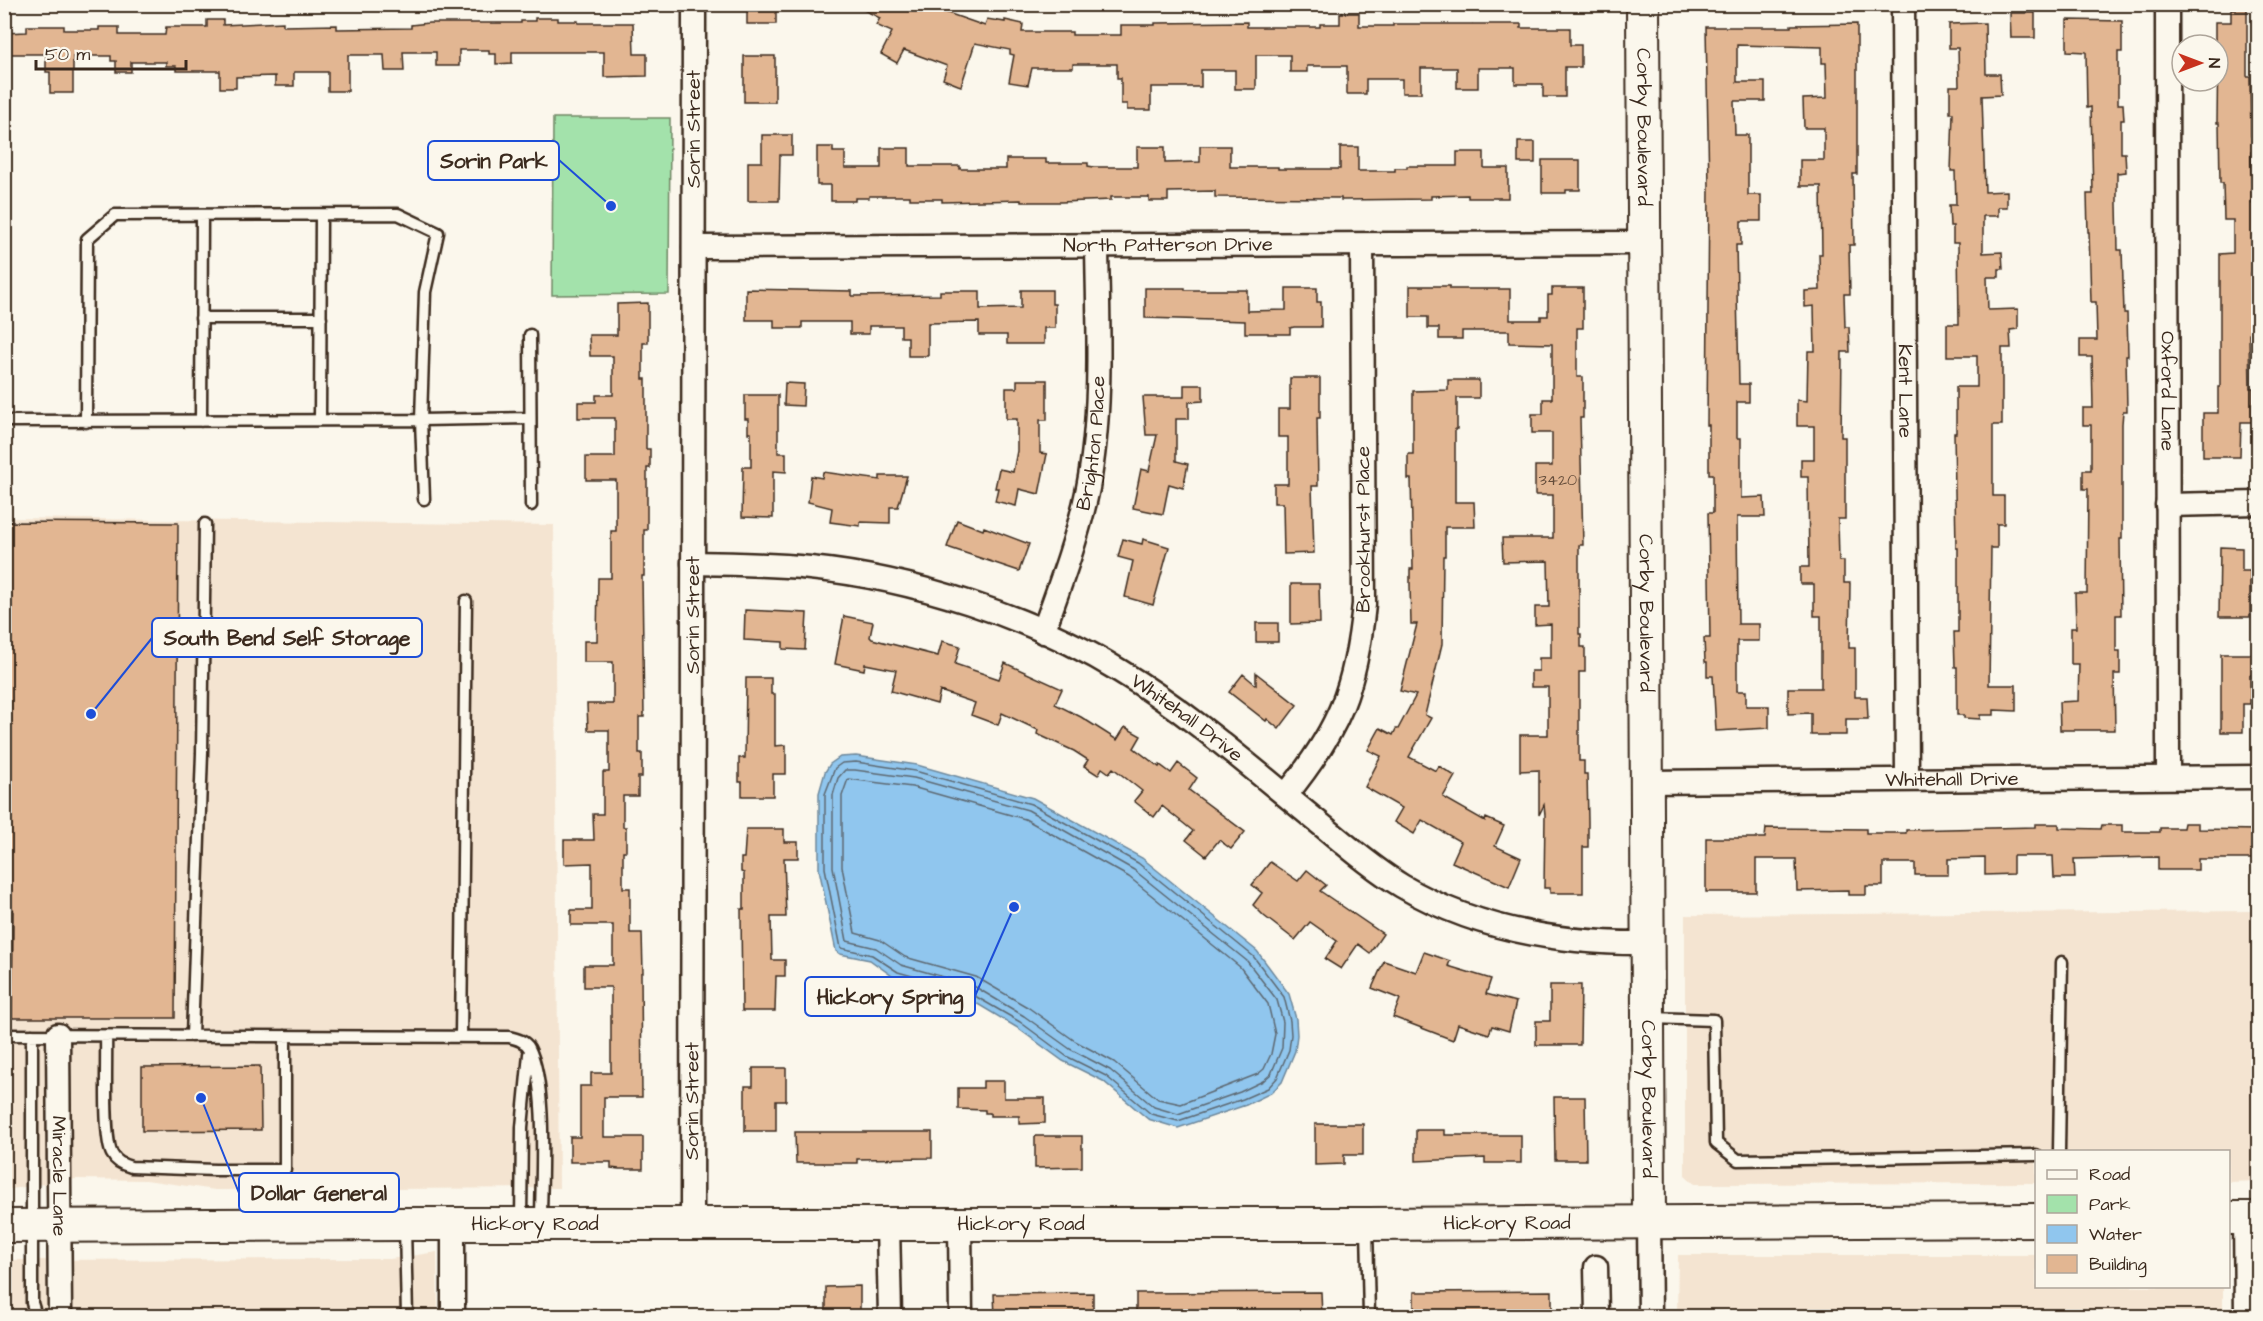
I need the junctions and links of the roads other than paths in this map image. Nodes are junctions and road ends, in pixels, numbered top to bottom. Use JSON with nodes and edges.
{"nodes":[{"id":1,"x":694,"y":4,"type":"edge"},
{"id":2,"x":1643,"y":4,"type":"edge"},
{"id":3,"x":1903,"y":4,"type":"edge"},
{"id":4,"x":2167,"y":4,"type":"edge"},
{"id":5,"x":202,"y":215,"type":"junction"},
{"id":6,"x":321,"y":215,"type":"junction"},
{"id":7,"x":1644,"y":243,"type":"junction"},
{"id":8,"x":1362,"y":245,"type":"junction"},
{"id":9,"x":1097,"y":246,"type":"junction"},
{"id":10,"x":694,"y":247,"type":"junction"},
{"id":11,"x":201,"y":318,"type":"junction"},
{"id":12,"x":321,"y":318,"type":"junction"},
{"id":13,"x":530,"y":335,"type":"dead end"},
{"id":14,"x":530,"y":418,"type":"junction"},
{"id":15,"x":320,"y":420,"type":"junction"},
{"id":16,"x":421,"y":420,"type":"junction"},
{"id":17,"x":4,"y":421,"type":"edge"},
{"id":18,"x":201,"y":421,"type":"junction"},
{"id":19,"x":86,"y":422,"type":"junction"},
{"id":20,"x":424,"y":499,"type":"dead end"},
{"id":21,"x":2259,"y":503,"type":"edge"},
{"id":22,"x":531,"y":505,"type":"dead end"},
{"id":23,"x":2167,"y":505,"type":"junction"},
{"id":24,"x":205,"y":524,"type":"dead end"},
{"id":25,"x":693,"y":563,"type":"junction"},
{"id":26,"x":466,"y":601,"type":"dead end"},
{"id":27,"x":1043,"y":632,"type":"junction"},
{"id":28,"x":2168,"y":777,"type":"junction"},
{"id":29,"x":2259,"y":777,"type":"edge"},
{"id":30,"x":1907,"y":779,"type":"junction"},
{"id":31,"x":1646,"y":782,"type":"junction"},
{"id":32,"x":1286,"y":795,"type":"junction"},
{"id":33,"x":1647,"y":943,"type":"junction"},
{"id":34,"x":2062,"y":962,"type":"dead end"},
{"id":35,"x":1648,"y":1018,"type":"junction"},
{"id":36,"x":4,"y":1035,"type":"edge"},
{"id":37,"x":32,"y":1035,"type":"junction"},
{"id":38,"x":58,"y":1035,"type":"junction"},
{"id":39,"x":106,"y":1036,"type":"junction"},
{"id":40,"x":192,"y":1036,"type":"junction"},
{"id":41,"x":285,"y":1036,"type":"junction"},
{"id":42,"x":461,"y":1037,"type":"junction"},
{"id":43,"x":529,"y":1048,"type":"junction"},
{"id":44,"x":2059,"y":1150,"type":"edge"},
{"id":45,"x":2035,"y":1155,"type":"edge"},
{"id":46,"x":2244,"y":1218,"type":"edge"},
{"id":47,"x":2035,"y":1220,"type":"edge"},
{"id":48,"x":1649,"y":1222,"type":"junction"},
{"id":49,"x":405,"y":1224,"type":"junction"},
{"id":50,"x":453,"y":1224,"type":"junction"},
{"id":51,"x":1367,"y":1224,"type":"junction"},
{"id":52,"x":531,"y":1225,"type":"junction"},
{"id":53,"x":692,"y":1225,"type":"junction"},
{"id":54,"x":888,"y":1225,"type":"junction"},
{"id":55,"x":960,"y":1225,"type":"junction"},
{"id":56,"x":32,"y":1226,"type":"edge"},
{"id":57,"x":1596,"y":1267,"type":"dead end"},
{"id":58,"x":34,"y":1317,"type":"edge"},
{"id":59,"x":60,"y":1317,"type":"edge"},
{"id":60,"x":407,"y":1317,"type":"edge"},
{"id":61,"x":453,"y":1317,"type":"edge"},
{"id":62,"x":890,"y":1317,"type":"edge"},
{"id":63,"x":962,"y":1317,"type":"edge"},
{"id":64,"x":1369,"y":1317,"type":"edge"},
{"id":65,"x":1597,"y":1317,"type":"edge"},
{"id":66,"x":1650,"y":1317,"type":"edge"},
{"id":67,"x":2246,"y":1317,"type":"edge"}],
"edges":[{"from":1,"to":10,"type":"street","name":"Sorin Street"},
{"from":2,"to":7,"type":"street","name":"Corby Boulevard"},
{"from":3,"to":30,"type":"street","name":"Kent Lane"},
{"from":4,"to":23,"type":"street","name":"Oxford Lane"},
{"from":5,"to":6,"type":"lane"},
{"from":5,"to":11,"type":"lane"},
{"from":5,"to":19,"type":"lane"},
{"from":6,"to":12,"type":"lane"},
{"from":6,"to":16,"type":"lane"},
{"from":7,"to":8,"type":"street","name":"North Patterson Drive"},
{"from":7,"to":31,"type":"street","name":"Corby Boulevard"},
{"from":8,"to":9,"type":"street","name":"North Patterson Drive"},
{"from":8,"to":32,"type":"street","name":"Brookhurst Place"},
{"from":9,"to":10,"type":"street","name":"North Patterson Drive"},
{"from":9,"to":27,"type":"street","name":"Brighton Place"},
{"from":10,"to":25,"type":"street","name":"Sorin Street"},
{"from":11,"to":12,"type":"lane"},
{"from":11,"to":18,"type":"lane"},
{"from":12,"to":15,"type":"lane"},
{"from":13,"to":14,"type":"lane"},
{"from":14,"to":16,"type":"lane"},
{"from":14,"to":22,"type":"lane"},
{"from":15,"to":16,"type":"lane"},
{"from":15,"to":18,"type":"lane"},
{"from":16,"to":20,"type":"lane"},
{"from":17,"to":19,"type":"lane"},
{"from":18,"to":19,"type":"lane"},
{"from":21,"to":23,"type":"street"},
{"from":23,"to":28,"type":"street","name":"Oxford Lane"},
{"from":24,"to":40,"type":"lane"},
{"from":25,"to":27,"type":"street","name":"Whitehall Drive"},
{"from":25,"to":53,"type":"street","name":"Sorin Street"},
{"from":26,"to":42,"type":"lane"},
{"from":27,"to":32,"type":"street","name":"Whitehall Drive"},
{"from":28,"to":29,"type":"street","name":"Whitehall Drive"},
{"from":28,"to":30,"type":"street","name":"Whitehall Drive"},
{"from":30,"to":31,"type":"street","name":"Whitehall Drive"},
{"from":31,"to":33,"type":"street","name":"Corby Boulevard"},
{"from":32,"to":33,"type":"street","name":"Whitehall Drive"},
{"from":33,"to":35,"type":"street","name":"Corby Boulevard"},
{"from":34,"to":44,"type":"lane"},
{"from":35,"to":45,"type":"lane"},
{"from":35,"to":48,"type":"street","name":"Corby Boulevard"},
{"from":36,"to":37,"type":"lane"},
{"from":37,"to":38,"type":"lane"},
{"from":37,"to":56,"type":"lane"},
{"from":38,"to":39,"type":"lane"},
{"from":38,"to":56,"type":"street","name":"Miracle Lane"},
{"from":39,"to":40,"type":"lane"},
{"from":39,"to":41,"type":"lane"},
{"from":40,"to":41,"type":"lane"},
{"from":41,"to":42,"type":"lane"},
{"from":42,"to":43,"type":"lane"},
{"from":43,"to":52,"type":"lane"},
{"from":43,"to":52,"type":"lane"},
{"from":46,"to":67,"type":"street"},
{"from":47,"to":48,"type":"street","name":"Hickory Road"},
{"from":48,"to":51,"type":"street","name":"Hickory Road"},
{"from":48,"to":66,"type":"street"},
{"from":49,"to":50,"type":"street","name":"Hickory Road"},
{"from":49,"to":56,"type":"street","name":"Hickory Road"},
{"from":49,"to":60,"type":"lane"},
{"from":50,"to":52,"type":"street","name":"Hickory Road"},
{"from":50,"to":61,"type":"street"},
{"from":51,"to":55,"type":"street","name":"Hickory Road"},
{"from":51,"to":64,"type":"lane"},
{"from":52,"to":53,"type":"street","name":"Hickory Road"},
{"from":53,"to":54,"type":"street","name":"Hickory Road"},
{"from":54,"to":55,"type":"street","name":"Hickory Road"},
{"from":54,"to":62,"type":"street"},
{"from":55,"to":63,"type":"street"},
{"from":56,"to":58,"type":"lane"},
{"from":56,"to":59,"type":"street","name":"Miracle Lane"},
{"from":57,"to":65,"type":"street"}]}
